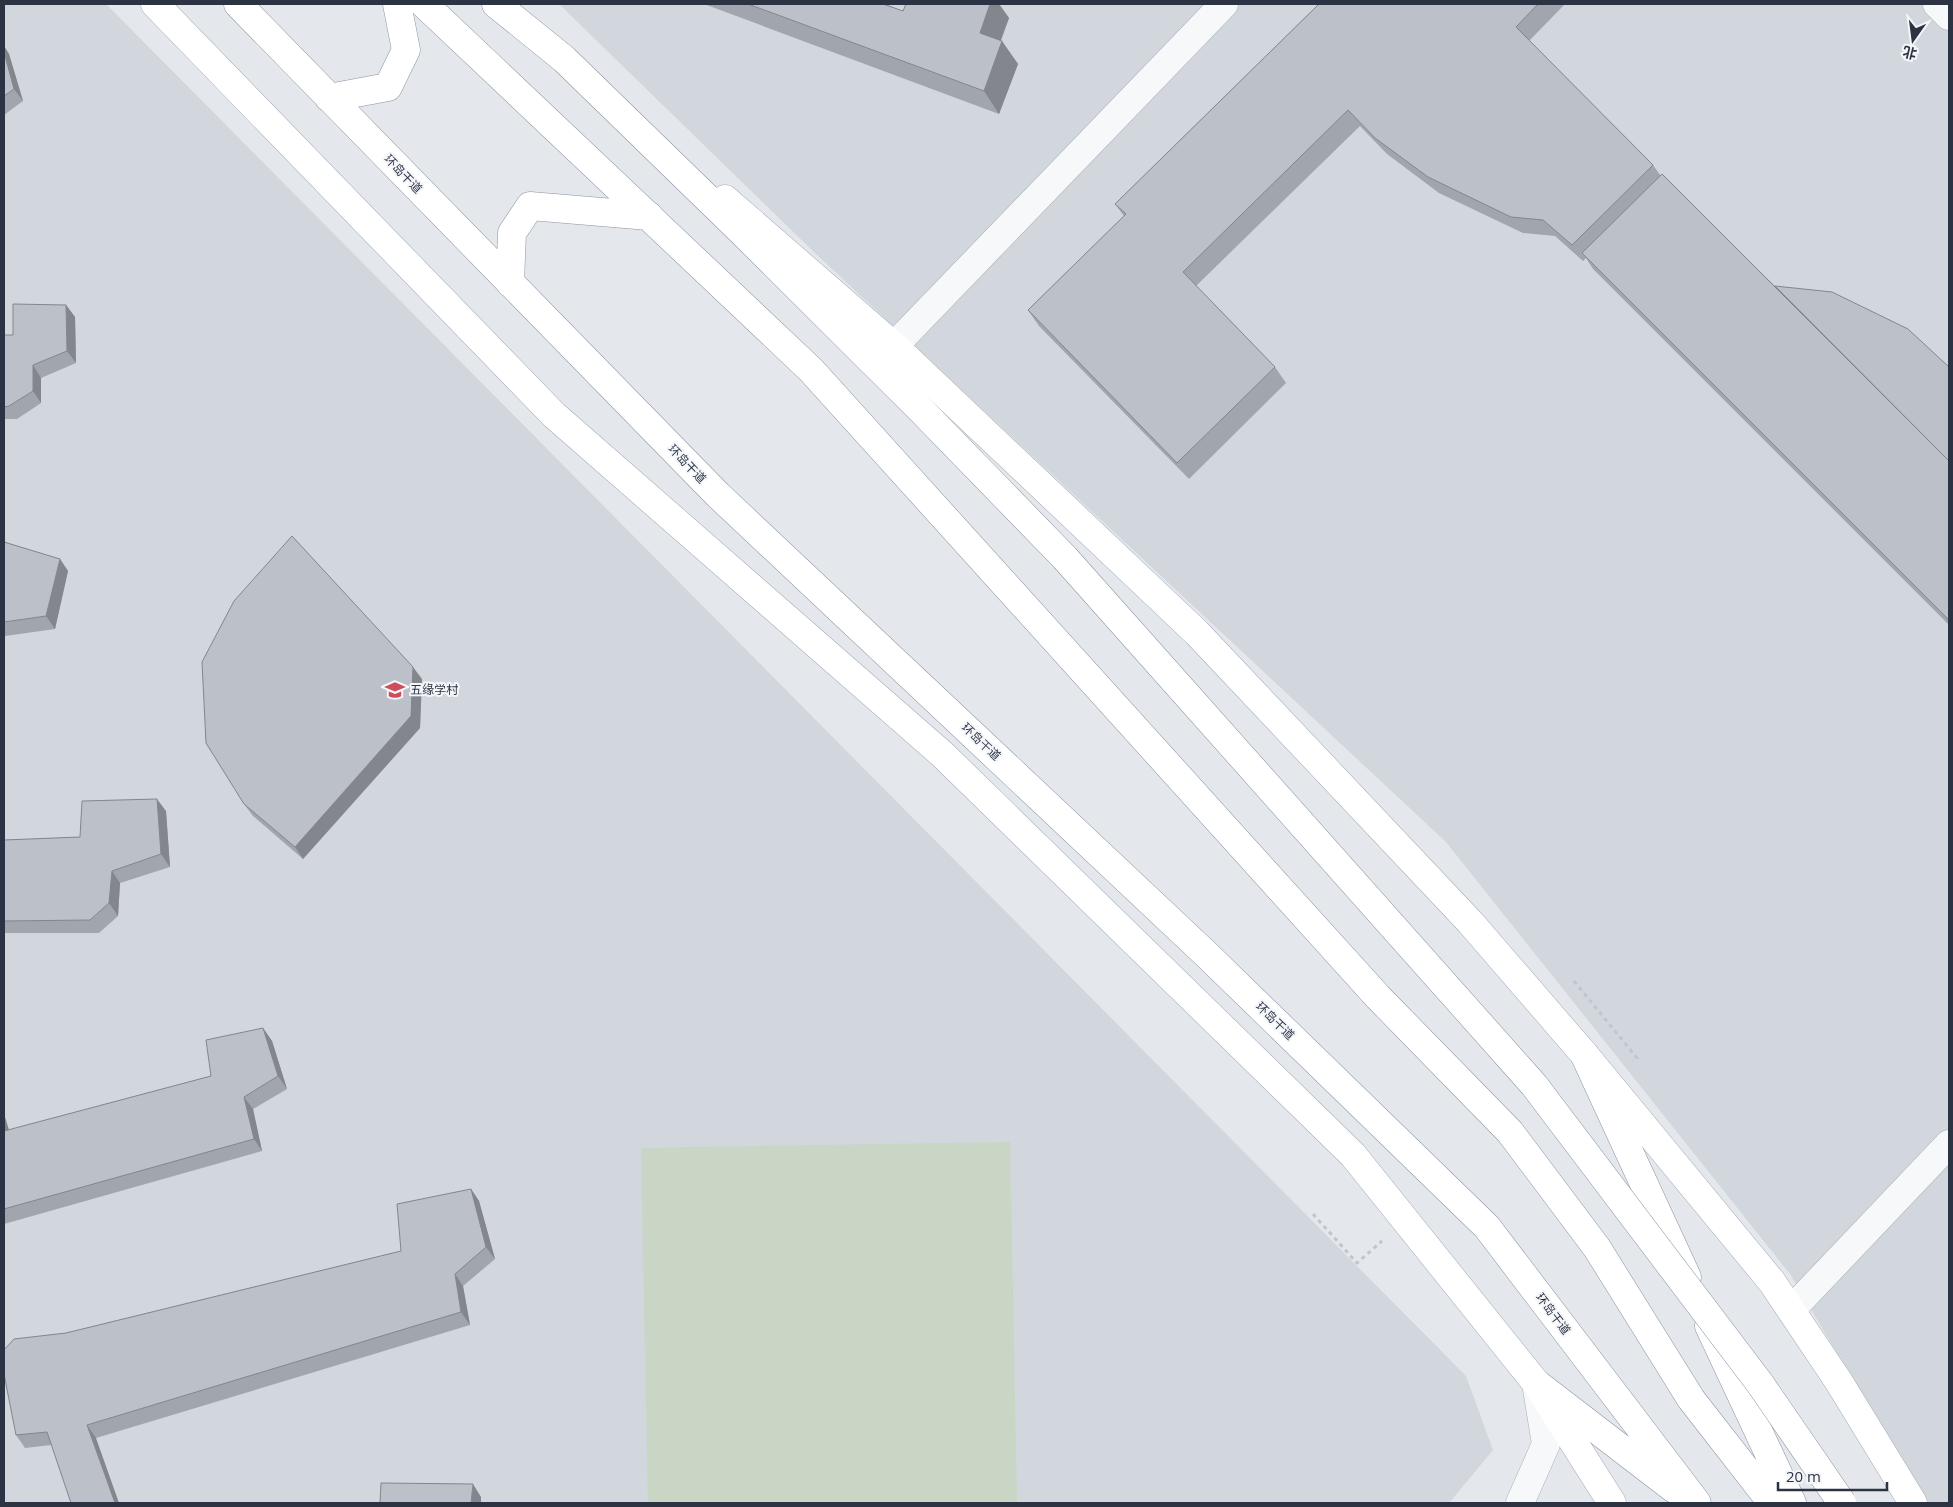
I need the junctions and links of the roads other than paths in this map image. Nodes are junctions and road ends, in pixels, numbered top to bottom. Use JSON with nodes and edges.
{"nodes":[{"id":1,"x":154,"y":4,"type":"edge"},
{"id":2,"x":238,"y":4,"type":"edge"},
{"id":3,"x":397,"y":4,"type":"edge"},
{"id":4,"x":424,"y":4,"type":"edge"},
{"id":5,"x":496,"y":4,"type":"edge"},
{"id":6,"x":505,"y":4,"type":"edge"},
{"id":7,"x":1224,"y":4,"type":"edge"},
{"id":8,"x":1937,"y":4,"type":"edge"},
{"id":9,"x":1949,"y":16,"type":"edge"},
{"id":10,"x":564,"y":59,"type":"junction"},
{"id":11,"x":329,"y":98,"type":"junction"},
{"id":12,"x":649,"y":216,"type":"junction"},
{"id":13,"x":510,"y":283,"type":"junction"},
{"id":14,"x":894,"y":346,"type":"junction"},
{"id":15,"x":1584,"y":1054,"type":"junction"},
{"id":16,"x":1949,"y":1144,"type":"edge"},
{"id":17,"x":1791,"y":1310,"type":"junction"},
{"id":18,"x":1536,"y":1383,"type":"junction"},
{"id":19,"x":1520,"y":1503,"type":"edge"},
{"id":20,"x":1612,"y":1503,"type":"edge"},
{"id":21,"x":1695,"y":1503,"type":"edge"},
{"id":22,"x":1772,"y":1503,"type":"edge"},
{"id":23,"x":1792,"y":1503,"type":"edge"},
{"id":24,"x":1842,"y":1503,"type":"edge"},
{"id":25,"x":1913,"y":1503,"type":"edge"}],
"edges":[{"from":1,"to":18,"type":"main road"},
{"from":2,"to":11,"type":"main road","name":"环岛干道"},
{"from":3,"to":11,"type":"main road"},
{"from":4,"to":12,"type":"main road"},
{"from":5,"to":10,"type":"main road"},
{"from":6,"to":10,"type":"main road"},
{"from":7,"to":14,"type":"street"},
{"from":8,"to":9,"type":"street"},
{"from":10,"to":14,"type":"main road"},
{"from":10,"to":24,"type":"main road","bridge":true},
{"from":11,"to":13,"type":"main road","name":"环岛干道"},
{"from":12,"to":13,"type":"main road"},
{"from":12,"to":22,"type":"main road"},
{"from":13,"to":21,"type":"main road","name":"环岛干道"},
{"from":14,"to":15,"type":"main road"},
{"from":15,"to":17,"type":"main road"},
{"from":15,"to":23,"type":"main road"},
{"from":16,"to":17,"type":"street"},
{"from":17,"to":25,"type":"main road"},
{"from":18,"to":19,"type":"street"},
{"from":18,"to":20,"type":"main road"},
{"from":18,"to":21,"type":"main road"}]}
